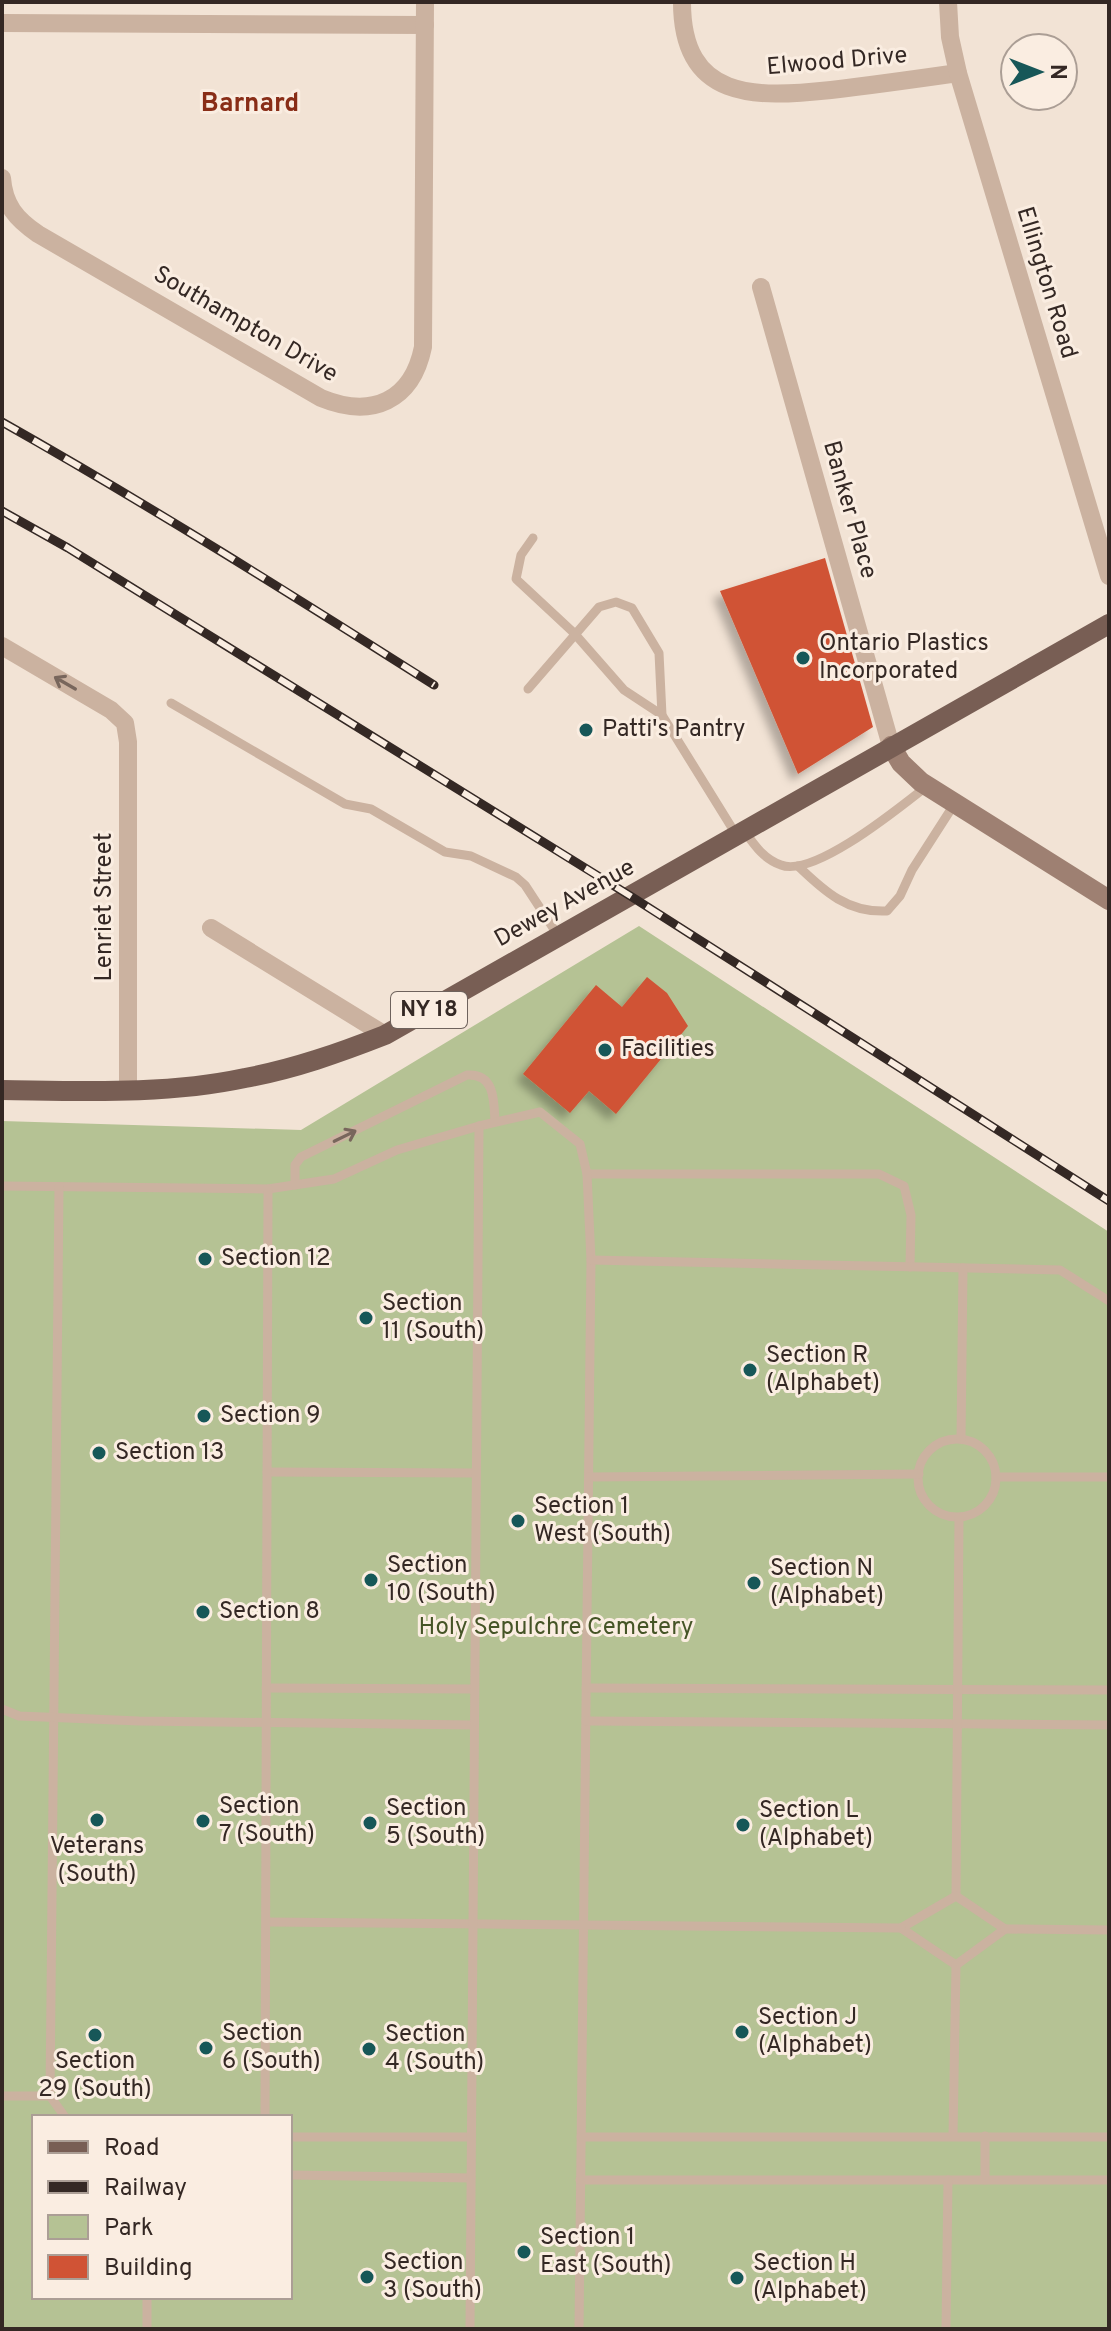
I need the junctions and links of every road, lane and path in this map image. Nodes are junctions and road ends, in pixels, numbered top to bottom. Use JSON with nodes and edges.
{"nodes":[{"id":1,"x":425,"y":2,"type":"edge"},
{"id":2,"x":682,"y":2,"type":"edge"},
{"id":3,"x":948,"y":2,"type":"edge"},
{"id":4,"x":2,"y":23,"type":"edge"},
{"id":5,"x":425,"y":25,"type":"junction"},
{"id":6,"x":958,"y":73,"type":"junction"},
{"id":7,"x":2,"y":178,"type":"edge"},
{"id":8,"x":761,"y":287,"type":"dead end"},
{"id":9,"x":533,"y":538,"type":"dead end"},
{"id":10,"x":1109,"y":576,"type":"edge"},
{"id":11,"x":1109,"y":624,"type":"edge"},
{"id":12,"x":574,"y":633,"type":"junction"},
{"id":13,"x":2,"y":646,"type":"edge"},
{"id":14,"x":528,"y":689,"type":"dead end"},
{"id":15,"x":171,"y":703,"type":"dead end"},
{"id":16,"x":662,"y":715,"type":"junction"},
{"id":17,"x":891,"y":746,"type":"junction"},
{"id":18,"x":927,"y":786,"type":"junction"},
{"id":19,"x":955,"y":803,"type":"junction"},
{"id":20,"x":741,"y":834,"type":"junction"},
{"id":21,"x":798,"y":866,"type":"junction"},
{"id":22,"x":1109,"y":900,"type":"edge"},
{"id":23,"x":211,"y":928,"type":"dead end"},
{"id":24,"x":559,"y":937,"type":"junction"},
{"id":25,"x":385,"y":1035,"type":"junction"},
{"id":26,"x":2,"y":1090,"type":"edge"},
{"id":27,"x":128,"y":1091,"type":"junction"},
{"id":28,"x":495,"y":1122,"type":"junction"},
{"id":29,"x":479,"y":1126,"type":"junction"},
{"id":30,"x":587,"y":1174,"type":"junction"},
{"id":31,"x":295,"y":1185,"type":"junction"},
{"id":32,"x":2,"y":1186,"type":"edge"},
{"id":33,"x":59,"y":1187,"type":"junction"},
{"id":34,"x":268,"y":1189,"type":"junction"},
{"id":35,"x":591,"y":1260,"type":"junction"},
{"id":36,"x":910,"y":1267,"type":"junction"},
{"id":37,"x":963,"y":1268,"type":"junction"},
{"id":38,"x":1109,"y":1301,"type":"edge"},
{"id":39,"x":961,"y":1439,"type":"junction"},
{"id":40,"x":267,"y":1472,"type":"junction"},
{"id":41,"x":476,"y":1473,"type":"junction"},
{"id":42,"x":919,"y":1474,"type":"junction"},
{"id":43,"x":589,"y":1477,"type":"junction"},
{"id":44,"x":996,"y":1477,"type":"junction"},
{"id":45,"x":1109,"y":1477,"type":"edge"},
{"id":46,"x":959,"y":1518,"type":"junction"},
{"id":47,"x":266,"y":1688,"type":"junction"},
{"id":48,"x":586,"y":1688,"type":"junction"},
{"id":49,"x":474,"y":1689,"type":"junction"},
{"id":50,"x":1109,"y":1690,"type":"edge"},
{"id":51,"x":957,"y":1691,"type":"junction"},
{"id":52,"x":2,"y":1709,"type":"edge"},
{"id":53,"x":55,"y":1717,"type":"junction"},
{"id":54,"x":267,"y":1721,"type":"junction"},
{"id":55,"x":586,"y":1721,"type":"junction"},
{"id":56,"x":474,"y":1725,"type":"junction"},
{"id":57,"x":957,"y":1725,"type":"junction"},
{"id":58,"x":1109,"y":1725,"type":"edge"},
{"id":59,"x":956,"y":1896,"type":"junction"},
{"id":60,"x":267,"y":1922,"type":"junction"},
{"id":61,"x":473,"y":1924,"type":"junction"},
{"id":62,"x":583,"y":1926,"type":"junction"},
{"id":63,"x":901,"y":1928,"type":"junction"},
{"id":64,"x":1005,"y":1929,"type":"junction"},
{"id":65,"x":1109,"y":1930,"type":"edge"},
{"id":66,"x":956,"y":1965,"type":"junction"},
{"id":67,"x":2,"y":2096,"type":"edge"},
{"id":68,"x":50,"y":2096,"type":"junction"},
{"id":69,"x":64,"y":2115,"type":"edge"},
{"id":70,"x":265,"y":2115,"type":"edge"},
{"id":71,"x":953,"y":2136,"type":"junction"},
{"id":72,"x":985,"y":2136,"type":"junction"},
{"id":73,"x":292,"y":2137,"type":"edge"},
{"id":74,"x":471,"y":2137,"type":"junction"},
{"id":75,"x":581,"y":2137,"type":"junction"},
{"id":76,"x":1109,"y":2137,"type":"edge"},
{"id":77,"x":292,"y":2175,"type":"edge"},
{"id":78,"x":471,"y":2178,"type":"junction"},
{"id":79,"x":580,"y":2180,"type":"junction"},
{"id":80,"x":948,"y":2180,"type":"junction"},
{"id":81,"x":985,"y":2180,"type":"junction"},
{"id":82,"x":1109,"y":2180,"type":"edge"},
{"id":83,"x":147,"y":2299,"type":"edge"},
{"id":84,"x":147,"y":2329,"type":"edge"},
{"id":85,"x":470,"y":2329,"type":"edge"},
{"id":86,"x":579,"y":2329,"type":"edge"},
{"id":87,"x":946,"y":2329,"type":"edge"}],
"edges":[{"from":1,"to":5,"type":"street","name":"Southampton Drive"},
{"from":2,"to":6,"type":"street","name":"Elwood Drive"},
{"from":3,"to":6,"type":"street","name":"Ellington Road"},
{"from":4,"to":5,"type":"street"},
{"from":5,"to":7,"type":"street","name":"Southampton Drive"},
{"from":6,"to":10,"type":"street","name":"Ellington Road"},
{"from":8,"to":17,"type":"street","name":"Banker Place"},
{"from":9,"to":12,"type":"lane"},
{"from":11,"to":17,"type":"main road","name":"Dewey Avenue","number":"NY 18"},
{"from":12,"to":14,"type":"lane"},
{"from":12,"to":16,"type":"lane"},
{"from":12,"to":16,"type":"lane"},
{"from":27,"to":13,"type":"street","name":"Lenriet Street","one_way":true},
{"from":15,"to":24,"type":"lane"},
{"from":16,"to":20,"type":"lane"},
{"from":17,"to":18,"type":"street"},
{"from":17,"to":20,"type":"main road","name":"Dewey Avenue","number":"NY 18"},
{"from":18,"to":19,"type":"street"},
{"from":18,"to":21,"type":"lane"},
{"from":19,"to":21,"type":"lane"},
{"from":19,"to":22,"type":"street"},
{"from":20,"to":21,"type":"lane"},
{"from":20,"to":24,"type":"main road","name":"Dewey Avenue","number":"NY 18"},
{"from":23,"to":25,"type":"street"},
{"from":24,"to":25,"type":"main road","name":"Dewey Avenue","number":"NY 18"},
{"from":25,"to":27,"type":"main road","name":"Dewey Avenue","number":"NY 18"},
{"from":26,"to":27,"type":"main road","name":"Dewey Avenue","number":"NY 18"},
{"from":28,"to":29,"type":"lane"},
{"from":28,"to":30,"type":"lane"},
{"from":31,"to":28,"type":"lane","one_way":true},
{"from":29,"to":31,"type":"lane"},
{"from":29,"to":41,"type":"lane"},
{"from":30,"to":35,"type":"lane"},
{"from":30,"to":36,"type":"lane"},
{"from":31,"to":34,"type":"lane"},
{"from":32,"to":33,"type":"lane"},
{"from":33,"to":34,"type":"lane"},
{"from":33,"to":53,"type":"lane"},
{"from":34,"to":40,"type":"lane"},
{"from":35,"to":36,"type":"lane"},
{"from":35,"to":43,"type":"lane"},
{"from":36,"to":37,"type":"lane"},
{"from":37,"to":38,"type":"lane"},
{"from":37,"to":39,"type":"lane"},
{"from":39,"to":42,"type":"lane"},
{"from":39,"to":44,"type":"lane"},
{"from":40,"to":41,"type":"lane"},
{"from":40,"to":47,"type":"lane"},
{"from":41,"to":49,"type":"lane"},
{"from":42,"to":43,"type":"lane"},
{"from":42,"to":46,"type":"lane"},
{"from":43,"to":48,"type":"lane"},
{"from":44,"to":45,"type":"lane"},
{"from":44,"to":46,"type":"lane"},
{"from":46,"to":51,"type":"lane"},
{"from":47,"to":49,"type":"lane"},
{"from":47,"to":54,"type":"lane"},
{"from":48,"to":51,"type":"lane"},
{"from":48,"to":55,"type":"lane"},
{"from":49,"to":56,"type":"lane"},
{"from":50,"to":51,"type":"lane"},
{"from":51,"to":57,"type":"lane"},
{"from":52,"to":53,"type":"lane"},
{"from":53,"to":54,"type":"lane"},
{"from":53,"to":68,"type":"lane"},
{"from":54,"to":56,"type":"lane"},
{"from":54,"to":60,"type":"lane"},
{"from":55,"to":57,"type":"lane"},
{"from":55,"to":62,"type":"lane"},
{"from":56,"to":61,"type":"lane"},
{"from":57,"to":58,"type":"lane"},
{"from":57,"to":59,"type":"lane"},
{"from":59,"to":63,"type":"lane"},
{"from":59,"to":64,"type":"lane"},
{"from":60,"to":61,"type":"lane"},
{"from":60,"to":70,"type":"lane"},
{"from":61,"to":62,"type":"lane"},
{"from":61,"to":74,"type":"lane"},
{"from":62,"to":63,"type":"lane"},
{"from":62,"to":75,"type":"lane"},
{"from":63,"to":66,"type":"lane"},
{"from":64,"to":65,"type":"lane"},
{"from":64,"to":66,"type":"lane"},
{"from":66,"to":71,"type":"lane"},
{"from":67,"to":68,"type":"lane"},
{"from":68,"to":69,"type":"lane"},
{"from":71,"to":72,"type":"lane"},
{"from":71,"to":75,"type":"lane"},
{"from":72,"to":76,"type":"lane"},
{"from":72,"to":81,"type":"lane"},
{"from":73,"to":74,"type":"lane"},
{"from":74,"to":78,"type":"lane"},
{"from":75,"to":79,"type":"lane"},
{"from":77,"to":78,"type":"lane"},
{"from":78,"to":85,"type":"lane"},
{"from":79,"to":80,"type":"lane"},
{"from":79,"to":86,"type":"lane"},
{"from":80,"to":81,"type":"lane"},
{"from":80,"to":87,"type":"lane"},
{"from":81,"to":82,"type":"lane"},
{"from":83,"to":84,"type":"lane"}]}
